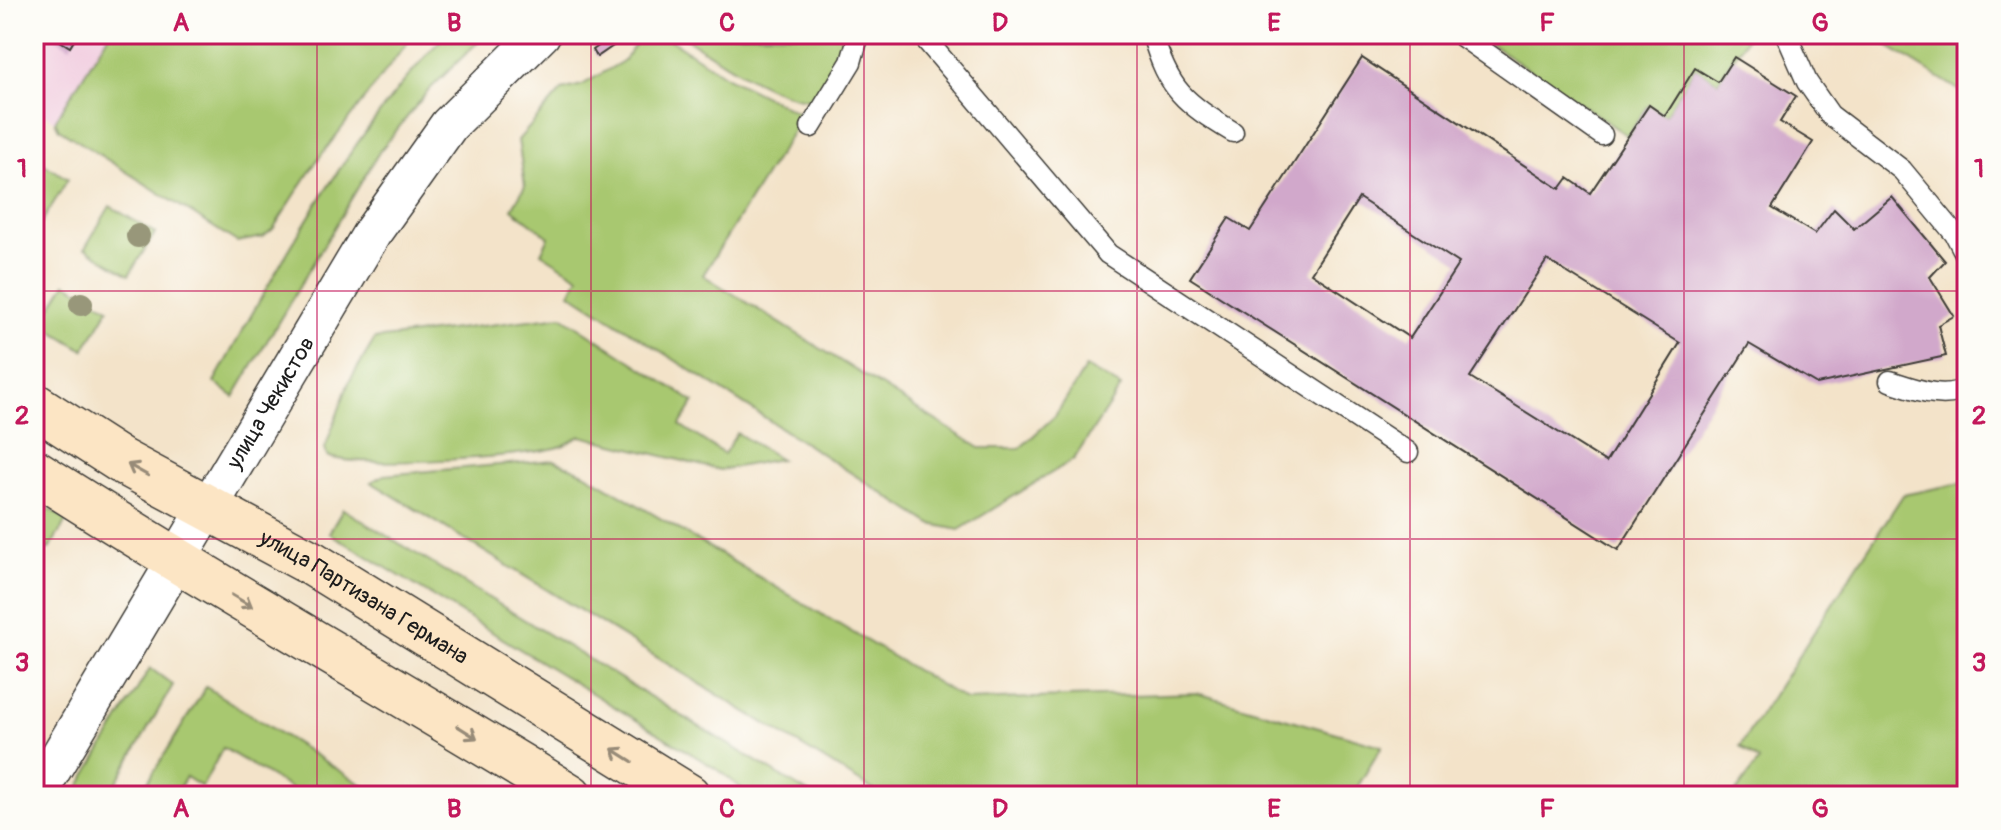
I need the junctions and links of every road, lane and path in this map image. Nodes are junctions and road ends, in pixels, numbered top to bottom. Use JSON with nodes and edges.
{"nodes":[{"id":1,"x":541,"y":34,"type":"edge"},
{"id":2,"x":859,"y":34,"type":"edge"},
{"id":3,"x":921,"y":34,"type":"edge"},
{"id":4,"x":1152,"y":34,"type":"edge"},
{"id":5,"x":1459,"y":34,"type":"edge"},
{"id":6,"x":1786,"y":34,"type":"edge"},
{"id":7,"x":811,"y":127,"type":"dead end"},
{"id":8,"x":1233,"y":132,"type":"dead end"},
{"id":9,"x":1602,"y":135,"type":"dead end"},
{"id":10,"x":1967,"y":257,"type":"edge"},
{"id":11,"x":1890,"y":381,"type":"dead end"},
{"id":12,"x":1967,"y":387,"type":"edge"},
{"id":13,"x":34,"y":405,"type":"edge"},
{"id":14,"x":1408,"y":452,"type":"dead end"},
{"id":15,"x":34,"y":471,"type":"edge"},
{"id":16,"x":206,"y":508,"type":"junction"},
{"id":17,"x":175,"y":561,"type":"junction"},
{"id":18,"x":36,"y":796,"type":"edge"},
{"id":19,"x":570,"y":796,"type":"edge"},
{"id":20,"x":688,"y":796,"type":"edge"}],
"edges":[{"from":1,"to":16,"type":"street","name":"улица Чекистов"},
{"from":2,"to":7,"type":"lane"},
{"from":3,"to":14,"type":"lane"},
{"from":4,"to":8,"type":"lane"},
{"from":5,"to":9,"type":"lane"},
{"from":6,"to":10,"type":"lane"},
{"from":11,"to":12,"type":"lane"},
{"from":16,"to":13,"type":"main road","name":"улица Партизана Германа","one_way":true},
{"from":15,"to":17,"type":"main road"},
{"from":16,"to":17,"type":"street","name":"улица Чекистов"},
{"from":20,"to":16,"type":"main road","name":"улица Партизана Германа","one_way":true},
{"from":17,"to":18,"type":"street","name":"улица Чекистов"},
{"from":17,"to":19,"type":"main road","one_way":true}]}
